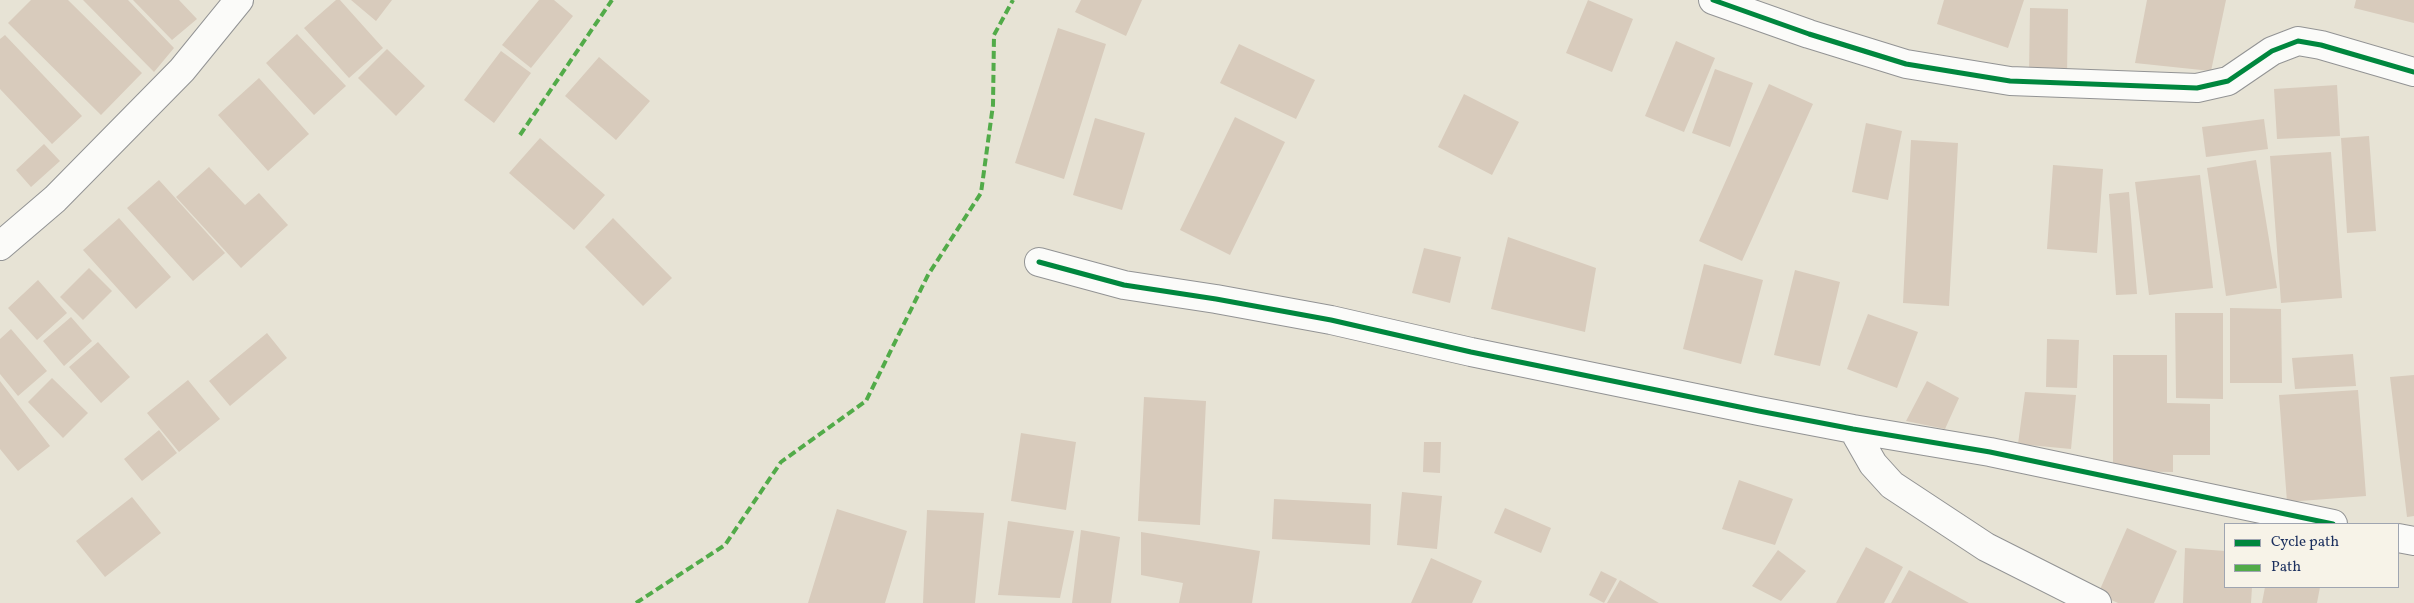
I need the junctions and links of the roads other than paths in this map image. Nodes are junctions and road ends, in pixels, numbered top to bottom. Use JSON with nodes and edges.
{"nodes":[{"id":1,"x":239,"y":0,"type":"edge"},
{"id":2,"x":1712,"y":0,"type":"edge"},
{"id":3,"x":2414,"y":72,"type":"edge"},
{"id":4,"x":0,"y":246,"type":"edge"},
{"id":5,"x":1039,"y":262,"type":"dead end"},
{"id":6,"x":1853,"y":430,"type":"junction"},
{"id":7,"x":2328,"y":523,"type":"edge"},
{"id":8,"x":2399,"y":538,"type":"edge"},
{"id":9,"x":2414,"y":542,"type":"edge"},
{"id":10,"x":2098,"y":603,"type":"edge"}],
"edges":[{"from":1,"to":4,"type":"street"},
{"from":2,"to":3,"type":"street"},
{"from":5,"to":6,"type":"street"},
{"from":6,"to":7,"type":"street"},
{"from":6,"to":10,"type":"street"},
{"from":8,"to":9,"type":"street"}]}
